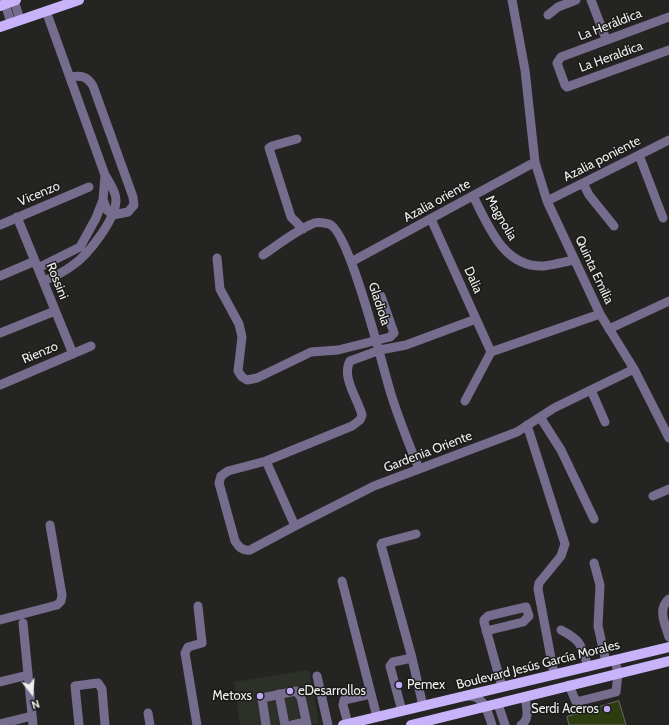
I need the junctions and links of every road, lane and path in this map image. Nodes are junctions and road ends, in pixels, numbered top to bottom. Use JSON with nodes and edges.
{"nodes":[{"id":1,"x":79,"y":0,"type":"edge"},
{"id":2,"x":512,"y":0,"type":"edge"},
{"id":3,"x":576,"y":0,"type":"edge"},
{"id":4,"x":591,"y":0,"type":"edge"},
{"id":5,"x":9,"y":2,"type":"edge"},
{"id":6,"x":46,"y":11,"type":"junction"},
{"id":7,"x":548,"y":15,"type":"dead end"},
{"id":8,"x":669,"y":17,"type":"edge"},
{"id":9,"x":15,"y":22,"type":"junction"},
{"id":10,"x":0,"y":27,"type":"edge"},
{"id":11,"x":606,"y":40,"type":"junction"},
{"id":12,"x":665,"y":52,"type":"edge"},
{"id":13,"x":70,"y":77,"type":"junction"},
{"id":14,"x":570,"y":86,"type":"joint"},
{"id":15,"x":297,"y":139,"type":"dead end"},
{"id":16,"x":669,"y":140,"type":"edge"},
{"id":17,"x":639,"y":155,"type":"junction"},
{"id":18,"x":535,"y":162,"type":"junction"},
{"id":19,"x":105,"y":175,"type":"junction"},
{"id":20,"x":583,"y":183,"type":"junction"},
{"id":21,"x":89,"y":187,"type":"dead end"},
{"id":22,"x":473,"y":196,"type":"junction"},
{"id":23,"x":102,"y":200,"type":"junction"},
{"id":24,"x":547,"y":201,"type":"junction"},
{"id":25,"x":113,"y":215,"type":"junction"},
{"id":26,"x":17,"y":217,"type":"junction"},
{"id":27,"x":663,"y":218,"type":"dead end"},
{"id":28,"x":431,"y":219,"type":"junction"},
{"id":29,"x":0,"y":226,"type":"edge"},
{"id":30,"x":614,"y":226,"type":"dead end"},
{"id":31,"x":303,"y":229,"type":"junction"},
{"id":32,"x":83,"y":250,"type":"junction"},
{"id":33,"x":263,"y":255,"type":"dead end"},
{"id":34,"x":217,"y":258,"type":"dead end"},
{"id":35,"x":574,"y":260,"type":"junction"},
{"id":36,"x":352,"y":262,"type":"junction"},
{"id":37,"x":36,"y":264,"type":"junction"},
{"id":38,"x":0,"y":276,"type":"edge"},
{"id":39,"x":43,"y":281,"type":"junction"},
{"id":40,"x":381,"y":296,"type":"dead end"},
{"id":41,"x":669,"y":301,"type":"edge"},
{"id":42,"x":55,"y":310,"type":"junction"},
{"id":43,"x":600,"y":314,"type":"junction"},
{"id":44,"x":476,"y":319,"type":"junction"},
{"id":45,"x":609,"y":330,"type":"junction"},
{"id":46,"x":0,"y":333,"type":"edge"},
{"id":47,"x":91,"y":346,"type":"dead end"},
{"id":48,"x":378,"y":346,"type":"junction"},
{"id":49,"x":491,"y":352,"type":"junction"},
{"id":50,"x":73,"y":354,"type":"junction"},
{"id":51,"x":634,"y":369,"type":"junction"},
{"id":52,"x":0,"y":385,"type":"edge"},
{"id":53,"x":592,"y":390,"type":"junction"},
{"id":54,"x":465,"y":401,"type":"dead end"},
{"id":55,"x":540,"y":417,"type":"junction"},
{"id":56,"x":605,"y":422,"type":"dead end"},
{"id":57,"x":527,"y":425,"type":"junction"},
{"id":58,"x":669,"y":438,"type":"edge"},
{"id":59,"x":266,"y":460,"type":"junction"},
{"id":60,"x":419,"y":469,"type":"junction"},
{"id":61,"x":669,"y":489,"type":"edge"},
{"id":62,"x":653,"y":496,"type":"dead end"},
{"id":63,"x":594,"y":519,"type":"dead end"},
{"id":64,"x":50,"y":526,"type":"dead end"},
{"id":65,"x":296,"y":526,"type":"junction"},
{"id":66,"x":416,"y":534,"type":"dead end"},
{"id":67,"x":594,"y":563,"type":"dead end"},
{"id":68,"x":342,"y":581,"type":"dead end"},
{"id":69,"x":669,"y":599,"type":"edge"},
{"id":70,"x":198,"y":606,"type":"dead end"},
{"id":71,"x":0,"y":620,"type":"edge"},
{"id":72,"x":23,"y":623,"type":"dead end"},
{"id":73,"x":561,"y":630,"type":"dead end"},
{"id":74,"x":486,"y":631,"type":"dead end"},
{"id":75,"x":669,"y":637,"type":"edge"},
{"id":76,"x":669,"y":646,"type":"edge"},
{"id":77,"x":412,"y":658,"type":"junction"},
{"id":78,"x":669,"y":660,"type":"edge"},
{"id":79,"x":611,"y":661,"type":"junction"},
{"id":80,"x":588,"y":667,"type":"junction"},
{"id":81,"x":618,"y":673,"type":"junction"},
{"id":82,"x":554,"y":674,"type":"junction"},
{"id":83,"x":28,"y":676,"type":"junction"},
{"id":84,"x":317,"y":676,"type":"dead end"},
{"id":85,"x":0,"y":682,"type":"edge"},
{"id":86,"x":569,"y":685,"type":"junction"},
{"id":87,"x":502,"y":687,"type":"junction"},
{"id":88,"x":279,"y":694,"type":"junction"},
{"id":89,"x":371,"y":694,"type":"junction"},
{"id":90,"x":468,"y":696,"type":"junction"},
{"id":91,"x":525,"y":697,"type":"junction"},
{"id":92,"x":498,"y":704,"type":"junction"},
{"id":93,"x":423,"y":706,"type":"junction"},
{"id":94,"x":486,"y":707,"type":"junction"},
{"id":95,"x":402,"y":711,"type":"junction"},
{"id":96,"x":148,"y":713,"type":"dead end"},
{"id":97,"x":377,"y":717,"type":"junction"},
{"id":98,"x":32,"y":720,"type":"edge"},
{"id":99,"x":307,"y":723,"type":"edge"},
{"id":100,"x":0,"y":724,"type":"edge"},
{"id":101,"x":346,"y":724,"type":"edge"},
{"id":102,"x":79,"y":725,"type":"edge"},
{"id":103,"x":105,"y":725,"type":"edge"},
{"id":104,"x":150,"y":725,"type":"edge"},
{"id":105,"x":197,"y":725,"type":"edge"},
{"id":106,"x":266,"y":725,"type":"edge"},
{"id":107,"x":285,"y":725,"type":"edge"},
{"id":108,"x":292,"y":725,"type":"edge"},
{"id":109,"x":328,"y":725,"type":"edge"},
{"id":110,"x":411,"y":725,"type":"edge"},
{"id":111,"x":492,"y":725,"type":"edge"},
{"id":112,"x":505,"y":725,"type":"edge"},
{"id":113,"x":521,"y":725,"type":"edge"}],
"edges":[{"from":1,"to":6,"type":"main road"},
{"from":2,"to":18,"type":"street","name":"Quinta Emilia"},
{"from":3,"to":7,"type":"street"},
{"from":4,"to":11,"type":"street"},
{"from":5,"to":9,"type":"street"},
{"from":6,"to":9,"type":"main road"},
{"from":6,"to":13,"type":"street"},
{"from":8,"to":11,"type":"street","name":"La Heráldica"},
{"from":9,"to":10,"type":"main road"},
{"from":11,"to":14,"type":"street","name":"La Heráldica"},
{"from":12,"to":14,"type":"street","name":"La Heraldica"},
{"from":13,"to":19,"type":"street"},
{"from":13,"to":25,"type":"street"},
{"from":15,"to":31,"type":"street"},
{"from":16,"to":17,"type":"street","name":"Azalia poniente"},
{"from":17,"to":20,"type":"street","name":"Azalia poniente"},
{"from":17,"to":27,"type":"street"},
{"from":18,"to":22,"type":"street","name":"Azalia oriente"},
{"from":18,"to":24,"type":"street","name":"Quinta Emilia"},
{"from":19,"to":23,"type":"street"},
{"from":19,"to":25,"type":"street"},
{"from":20,"to":24,"type":"street","name":"Azalia poniente"},
{"from":20,"to":30,"type":"street"},
{"from":21,"to":26,"type":"street","name":"Vicenzo"},
{"from":22,"to":28,"type":"street","name":"Azalia oriente"},
{"from":22,"to":35,"type":"street","name":"Magnolia"},
{"from":23,"to":25,"type":"street"},
{"from":23,"to":32,"type":"street"},
{"from":24,"to":35,"type":"street","name":"Quinta Emilia"},
{"from":25,"to":32,"type":"street"},
{"from":26,"to":29,"type":"street","name":"Vicenzo"},
{"from":26,"to":37,"type":"street","name":"Rossini"},
{"from":28,"to":36,"type":"street","name":"Azalia oriente"},
{"from":28,"to":44,"type":"street","name":"Dalia"},
{"from":31,"to":33,"type":"street","name":"Gladiola"},
{"from":31,"to":36,"type":"street","name":"Gladiola"},
{"from":32,"to":37,"type":"street"},
{"from":32,"to":39,"type":"street"},
{"from":34,"to":48,"type":"street"},
{"from":35,"to":43,"type":"street","name":"Quinta Emilia"},
{"from":36,"to":48,"type":"street","name":"Gladiola"},
{"from":37,"to":38,"type":"street"},
{"from":37,"to":39,"type":"street","name":"Rossini"},
{"from":39,"to":42,"type":"street","name":"Rossini"},
{"from":40,"to":48,"type":"street"},
{"from":41,"to":45,"type":"street"},
{"from":42,"to":46,"type":"street"},
{"from":42,"to":50,"type":"street","name":"Rossini"},
{"from":43,"to":45,"type":"street","name":"Quinta Emilia"},
{"from":43,"to":49,"type":"street"},
{"from":44,"to":48,"type":"street"},
{"from":44,"to":49,"type":"street","name":"Dalia"},
{"from":45,"to":51,"type":"street","name":"Quinta Emilia"},
{"from":47,"to":50,"type":"street","name":"Rienzo"},
{"from":48,"to":59,"type":"street"},
{"from":48,"to":60,"type":"street","name":"Gladiola"},
{"from":49,"to":54,"type":"street"},
{"from":50,"to":52,"type":"street","name":"Rienzo"},
{"from":51,"to":53,"type":"street","name":"Gardenia Oriente"},
{"from":51,"to":58,"type":"street","name":"Quinta Emilia"},
{"from":53,"to":55,"type":"street","name":"Gardenia Oriente"},
{"from":53,"to":56,"type":"street"},
{"from":55,"to":57,"type":"street","name":"Gardenia Oriente"},
{"from":55,"to":63,"type":"street"},
{"from":57,"to":60,"type":"street","name":"Gardenia Oriente"},
{"from":57,"to":82,"type":"street"},
{"from":59,"to":65,"type":"street"},
{"from":59,"to":65,"type":"street","name":"Gardenia Oriente"},
{"from":60,"to":65,"type":"street","name":"Gardenia Oriente"},
{"from":61,"to":62,"type":"street"},
{"from":64,"to":71,"type":"street"},
{"from":66,"to":77,"type":"street"},
{"from":67,"to":79,"type":"street"},
{"from":68,"to":89,"type":"street"},
{"from":69,"to":75,"type":"street"},
{"from":70,"to":105,"type":"street"},
{"from":72,"to":83,"type":"street"},
{"from":73,"to":80,"type":"street"},
{"from":74,"to":87,"type":"street"},
{"from":76,"to":79,"type":"main road","name":"Boulevard Jesús García Morales"},
{"from":77,"to":93,"type":"street"},
{"from":77,"to":95,"type":"street"},
{"from":78,"to":81,"type":"main road","name":"Boulevard Jesús García Morales"},
{"from":79,"to":80,"type":"main road","name":"Boulevard Jesús García Morales"},
{"from":79,"to":81,"type":"street"},
{"from":80,"to":82,"type":"main road","name":"Boulevard Jesús García Morales"},
{"from":81,"to":86,"type":"main road","name":"Boulevard Jesús García Morales"},
{"from":81,"to":86,"type":"street"},
{"from":82,"to":87,"type":"main road","name":"Boulevard Jesús García Morales"},
{"from":83,"to":85,"type":"street"},
{"from":83,"to":98,"type":"street"},
{"from":84,"to":109,"type":"street"},
{"from":86,"to":91,"type":"main road","name":"Boulevard Jesús García Morales"},
{"from":87,"to":90,"type":"main road","name":"Boulevard Jesús García Morales"},
{"from":88,"to":99,"type":"street"},
{"from":88,"to":106,"type":"street"},
{"from":88,"to":107,"type":"street"},
{"from":89,"to":97,"type":"street"},
{"from":89,"to":101,"type":"street"},
{"from":90,"to":93,"type":"main road","name":"Boulevard Jesús García Morales"},
{"from":90,"to":94,"type":"street"},
{"from":91,"to":92,"type":"main road","name":"Boulevard Jesús García Morales"},
{"from":91,"to":113,"type":"street"},
{"from":92,"to":94,"type":"main road","name":"Boulevard Jesús García Morales"},
{"from":92,"to":112,"type":"street"},
{"from":93,"to":95,"type":"main road","name":"Boulevard Jesús García Morales"},
{"from":94,"to":110,"type":"main road","name":"Boulevard Jesús García Morales"},
{"from":94,"to":111,"type":"street"},
{"from":95,"to":97,"type":"main road","name":"Boulevard Jesús García Morales"},
{"from":96,"to":104,"type":"street"},
{"from":97,"to":101,"type":"main road","name":"Boulevard Jesús García Morales"},
{"from":98,"to":100,"type":"street"},
{"from":99,"to":108,"type":"street"},
{"from":102,"to":103,"type":"street"}]}
